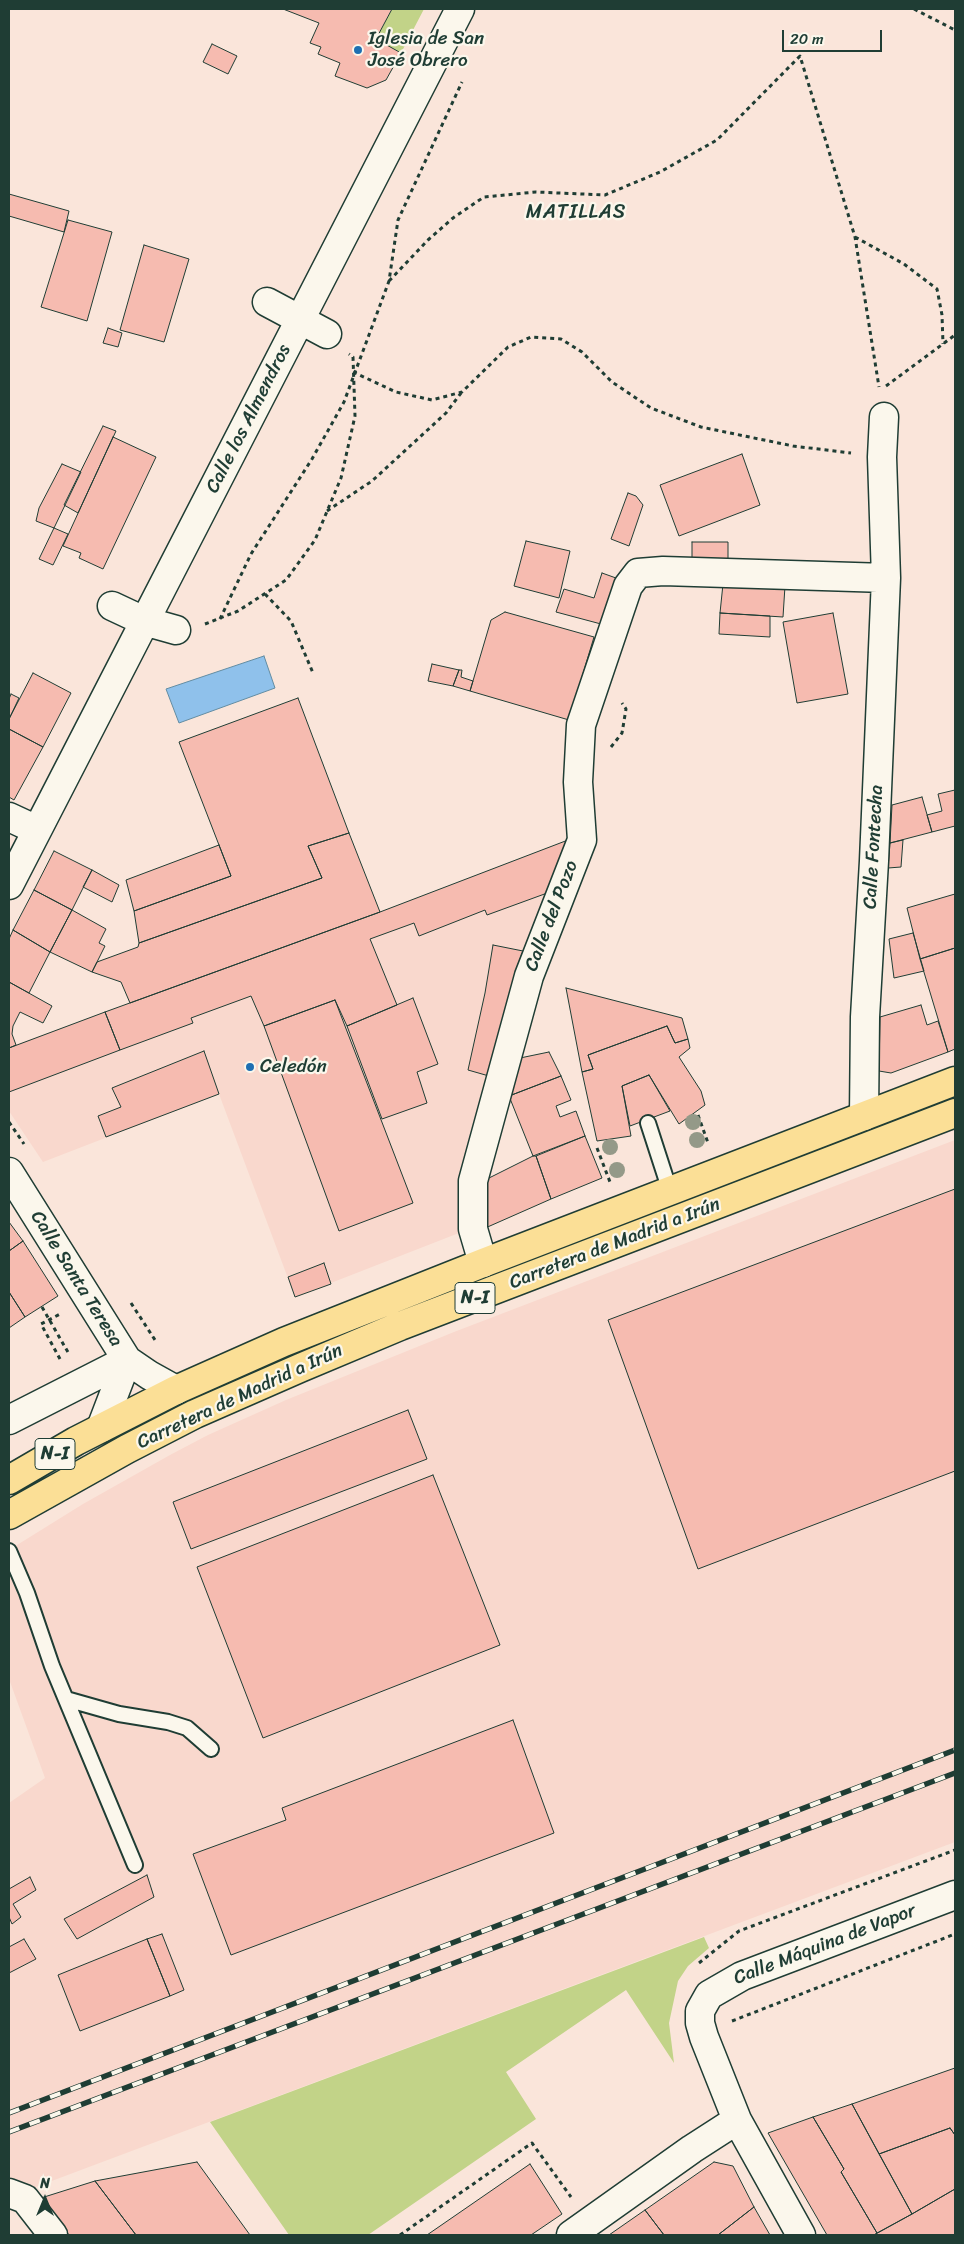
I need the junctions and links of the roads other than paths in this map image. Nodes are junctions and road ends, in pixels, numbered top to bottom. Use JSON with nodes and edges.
{"nodes":[{"id":1,"x":460,"y":9,"type":"edge"},
{"id":2,"x":267,"y":302,"type":"dead end"},
{"id":3,"x":301,"y":319,"type":"junction"},
{"id":4,"x":327,"y":334,"type":"road end"},
{"id":5,"x":882,"y":404,"type":"road end"},
{"id":6,"x":886,"y":578,"type":"junction"},
{"id":7,"x":112,"y":606,"type":"dead end"},
{"id":8,"x":144,"y":621,"type":"junction"},
{"id":9,"x":176,"y":630,"type":"road end"},
{"id":10,"x":9,"y":817,"type":"edge"},
{"id":11,"x":37,"y":830,"type":"junction"},
{"id":12,"x":9,"y":885,"type":"edge"},
{"id":13,"x":955,"y":1081,"type":"edge"},
{"id":14,"x":955,"y":1113,"type":"edge"},
{"id":15,"x":864,"y":1116,"type":"junction"},
{"id":16,"x":648,"y":1123,"type":"dead end"},
{"id":17,"x":9,"y":1172,"type":"edge"},
{"id":18,"x":670,"y":1190,"type":"junction"},
{"id":19,"x":483,"y":1262,"type":"junction"},
{"id":20,"x":127,"y":1360,"type":"junction"},
{"id":21,"x":176,"y":1390,"type":"junction"},
{"id":22,"x":9,"y":1420,"type":"edge"},
{"id":23,"x":102,"y":1428,"type":"junction"},
{"id":24,"x":9,"y":1480,"type":"edge"},
{"id":25,"x":9,"y":1515,"type":"edge"},
{"id":26,"x":9,"y":1550,"type":"edge"},
{"id":27,"x":66,"y":1699,"type":"junction"},
{"id":28,"x":211,"y":1749,"type":"dead end"},
{"id":29,"x":134,"y":1865,"type":"dead end"},
{"id":30,"x":955,"y":1895,"type":"edge"},
{"id":31,"x":737,"y":2120,"type":"junction"},
{"id":32,"x":9,"y":2193,"type":"edge"},
{"id":33,"x":53,"y":2235,"type":"edge"},
{"id":34,"x":571,"y":2235,"type":"edge"},
{"id":35,"x":801,"y":2235,"type":"edge"}],
"edges":[{"from":1,"to":3,"type":"street","name":"Calle los Almendros"},
{"from":2,"to":3,"type":"street"},
{"from":3,"to":4,"type":"street"},
{"from":3,"to":8,"type":"street","name":"Calle los Almendros"},
{"from":5,"to":6,"type":"street","name":"Calle Fontecha"},
{"from":6,"to":15,"type":"street","name":"Calle Fontecha"},
{"from":6,"to":19,"type":"street","name":"Calle del Pozo"},
{"from":7,"to":8,"type":"street"},
{"from":8,"to":9,"type":"street"},
{"from":8,"to":11,"type":"street","name":"Calle los Almendros"},
{"from":10,"to":11,"type":"street"},
{"from":11,"to":12,"type":"street","name":"Calle los Almendros"},
{"from":13,"to":15,"type":"highway","name":"Carretera de Madrid a Irún","number":"N-I"},
{"from":14,"to":25,"type":"highway","name":"Carretera de Madrid a Irún","number":"N-I"},
{"from":15,"to":18,"type":"highway","name":"Carretera de Madrid a Irún","number":"N-I"},
{"from":16,"to":18,"type":"lane"},
{"from":17,"to":20,"type":"street","name":"Calle Santa Teresa"},
{"from":18,"to":19,"type":"highway","name":"Carretera de Madrid a Irún","number":"N-I"},
{"from":19,"to":21,"type":"highway","name":"Carretera de Madrid a Irún","number":"N-I"},
{"from":20,"to":21,"type":"street","name":"Calle Santa Teresa"},
{"from":20,"to":22,"type":"street"},
{"from":20,"to":23,"type":"street","name":"Calle Santa Teresa"},
{"from":21,"to":23,"type":"highway","name":"Carretera de Madrid a Irún","number":"N-I"},
{"from":23,"to":24,"type":"highway","name":"Carretera de Madrid a Irún","number":"N-I"},
{"from":26,"to":27,"type":"lane"},
{"from":27,"to":28,"type":"lane"},
{"from":27,"to":29,"type":"lane"},
{"from":30,"to":31,"type":"street","name":"Calle Máquina de Vapor"},
{"from":31,"to":34,"type":"street"},
{"from":31,"to":35,"type":"street","name":"Calle Máquina de Vapor"},
{"from":32,"to":33,"type":"street"}]}
